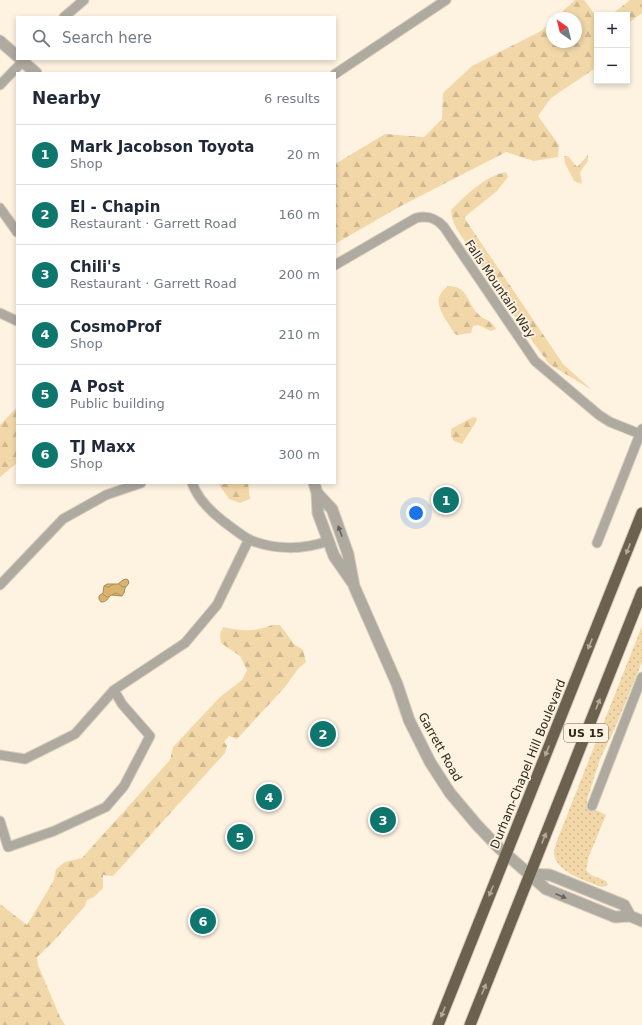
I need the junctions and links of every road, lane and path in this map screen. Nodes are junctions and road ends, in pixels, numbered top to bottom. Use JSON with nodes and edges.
{"nodes":[{"id":1,"x":84,"y":0,"type":"edge"},
{"id":2,"x":446,"y":0,"type":"edge"},
{"id":3,"x":65,"y":16,"type":"edge"},
{"id":4,"x":0,"y":41,"type":"edge"},
{"id":5,"x":16,"y":55,"type":"edge"},
{"id":6,"x":20,"y":60,"type":"edge"},
{"id":7,"x":22,"y":60,"type":"edge"},
{"id":8,"x":35,"y":72,"type":"edge"},
{"id":9,"x":336,"y":73,"type":"edge"},
{"id":10,"x":0,"y":86,"type":"edge"},
{"id":11,"x":0,"y":208,"type":"edge"},
{"id":12,"x":16,"y":231,"type":"edge"},
{"id":13,"x":336,"y":264,"type":"edge"},
{"id":14,"x":0,"y":313,"type":"edge"},
{"id":15,"x":16,"y":321,"type":"edge"},
{"id":16,"x":641,"y":432,"type":"edge"},
{"id":17,"x":138,"y":484,"type":"edge"},
{"id":18,"x":192,"y":484,"type":"edge"},
{"id":19,"x":316,"y":488,"type":"edge"},
{"id":20,"x":642,"y":513,"type":"edge"},
{"id":21,"x":249,"y":539,"type":"junction"},
{"id":22,"x":328,"y":541,"type":"junction"},
{"id":23,"x":597,"y":543,"type":"dead end"},
{"id":24,"x":0,"y":585,"type":"edge"},
{"id":25,"x":354,"y":586,"type":"junction"},
{"id":26,"x":642,"y":592,"type":"edge"},
{"id":27,"x":642,"y":677,"type":"edge"},
{"id":28,"x":114,"y":690,"type":"junction"},
{"id":29,"x":0,"y":755,"type":"edge"},
{"id":30,"x":592,"y":806,"type":"dead end"},
{"id":31,"x":0,"y":822,"type":"edge"},
{"id":32,"x":506,"y":855,"type":"junction"},
{"id":33,"x":530,"y":874,"type":"junction"},
{"id":34,"x":630,"y":916,"type":"junction"},
{"id":35,"x":642,"y":921,"type":"edge"},
{"id":36,"x":438,"y":1025,"type":"edge"},
{"id":37,"x":470,"y":1025,"type":"edge"}],
"edges":[{"from":1,"to":3,"type":"street"},
{"from":2,"to":9,"type":"street"},
{"from":4,"to":5,"type":"street"},
{"from":6,"to":10,"type":"street"},
{"from":7,"to":8,"type":"street"},
{"from":11,"to":12,"type":"street"},
{"from":13,"to":16,"type":"street","name":"Falls Mountain Way"},
{"from":14,"to":15,"type":"street"},
{"from":16,"to":23,"type":"street"},
{"from":17,"to":24,"type":"street"},
{"from":18,"to":21,"type":"street"},
{"from":19,"to":22,"type":"street","name":"Garrett Road"},
{"from":25,"to":19,"type":"street","name":"Garrett Road","one_way":true},
{"from":20,"to":32,"type":"highway","name":"Durham-Chapel Hill Boulevard","number":"US 15","one_way":true},
{"from":21,"to":22,"type":"street"},
{"from":21,"to":28,"type":"street"},
{"from":22,"to":25,"type":"street","name":"Garrett Road"},
{"from":25,"to":32,"type":"street","name":"Garrett Road"},
{"from":33,"to":26,"type":"highway","number":"US 15","one_way":true},
{"from":27,"to":30,"type":"street"},
{"from":28,"to":29,"type":"street"},
{"from":28,"to":31,"type":"street"},
{"from":32,"to":33,"type":"street","name":"Garrett Road"},
{"from":32,"to":36,"type":"highway","name":"Durham-Chapel Hill Boulevard","number":"US 15","one_way":true},
{"from":33,"to":34,"type":"street","name":"Garrett Road","one_way":true},
{"from":33,"to":34,"type":"street","name":"Garrett Road"},
{"from":37,"to":33,"type":"highway","number":"US 15","one_way":true},
{"from":34,"to":35,"type":"street","name":"Garrett Road"}]}
